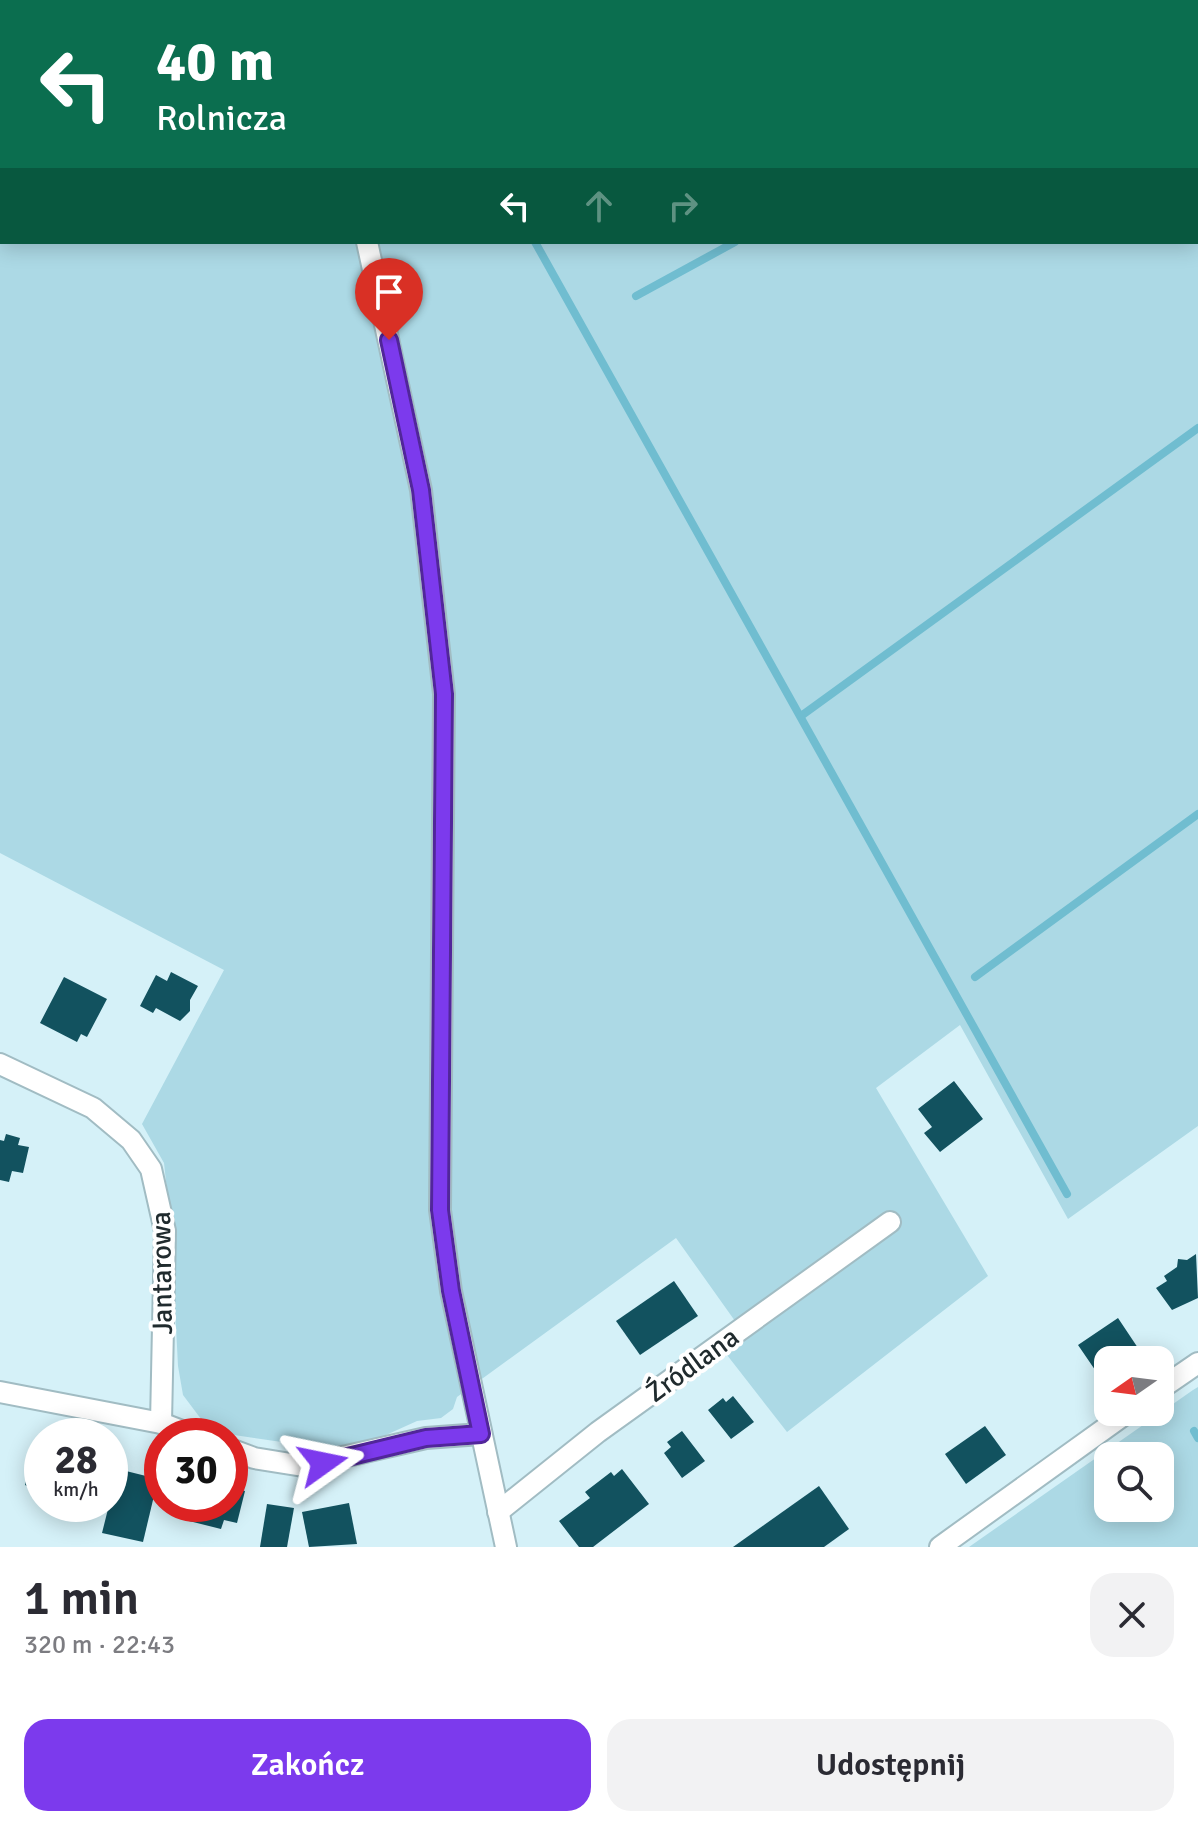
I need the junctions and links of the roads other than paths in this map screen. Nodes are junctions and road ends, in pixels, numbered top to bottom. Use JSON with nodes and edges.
{"nodes":[{"id":1,"x":367,"y":245,"type":"edge"},
{"id":2,"x":0,"y":1064,"type":"edge"},
{"id":3,"x":890,"y":1222,"type":"dead end"},
{"id":4,"x":1198,"y":1363,"type":"edge"},
{"id":5,"x":1174,"y":1379,"type":"edge"},
{"id":6,"x":0,"y":1392,"type":"edge"},
{"id":7,"x":161,"y":1418,"type":"edge"},
{"id":8,"x":144,"y":1420,"type":"edge"},
{"id":9,"x":1109,"y":1426,"type":"edge"},
{"id":10,"x":481,"y":1434,"type":"junction"},
{"id":11,"x":248,"y":1456,"type":"edge"},
{"id":12,"x":498,"y":1512,"type":"junction"},
{"id":13,"x":506,"y":1547,"type":"edge"},
{"id":14,"x":940,"y":1547,"type":"edge"}],
"edges":[{"from":1,"to":10,"type":"street"},
{"from":2,"to":7,"type":"street","name":"Jantarowa"},
{"from":3,"to":12,"type":"street","name":"Źródlana"},
{"from":4,"to":5,"type":"street"},
{"from":6,"to":8,"type":"street"},
{"from":9,"to":14,"type":"street"},
{"from":10,"to":11,"type":"street"},
{"from":10,"to":12,"type":"street"},
{"from":12,"to":13,"type":"street"}]}
